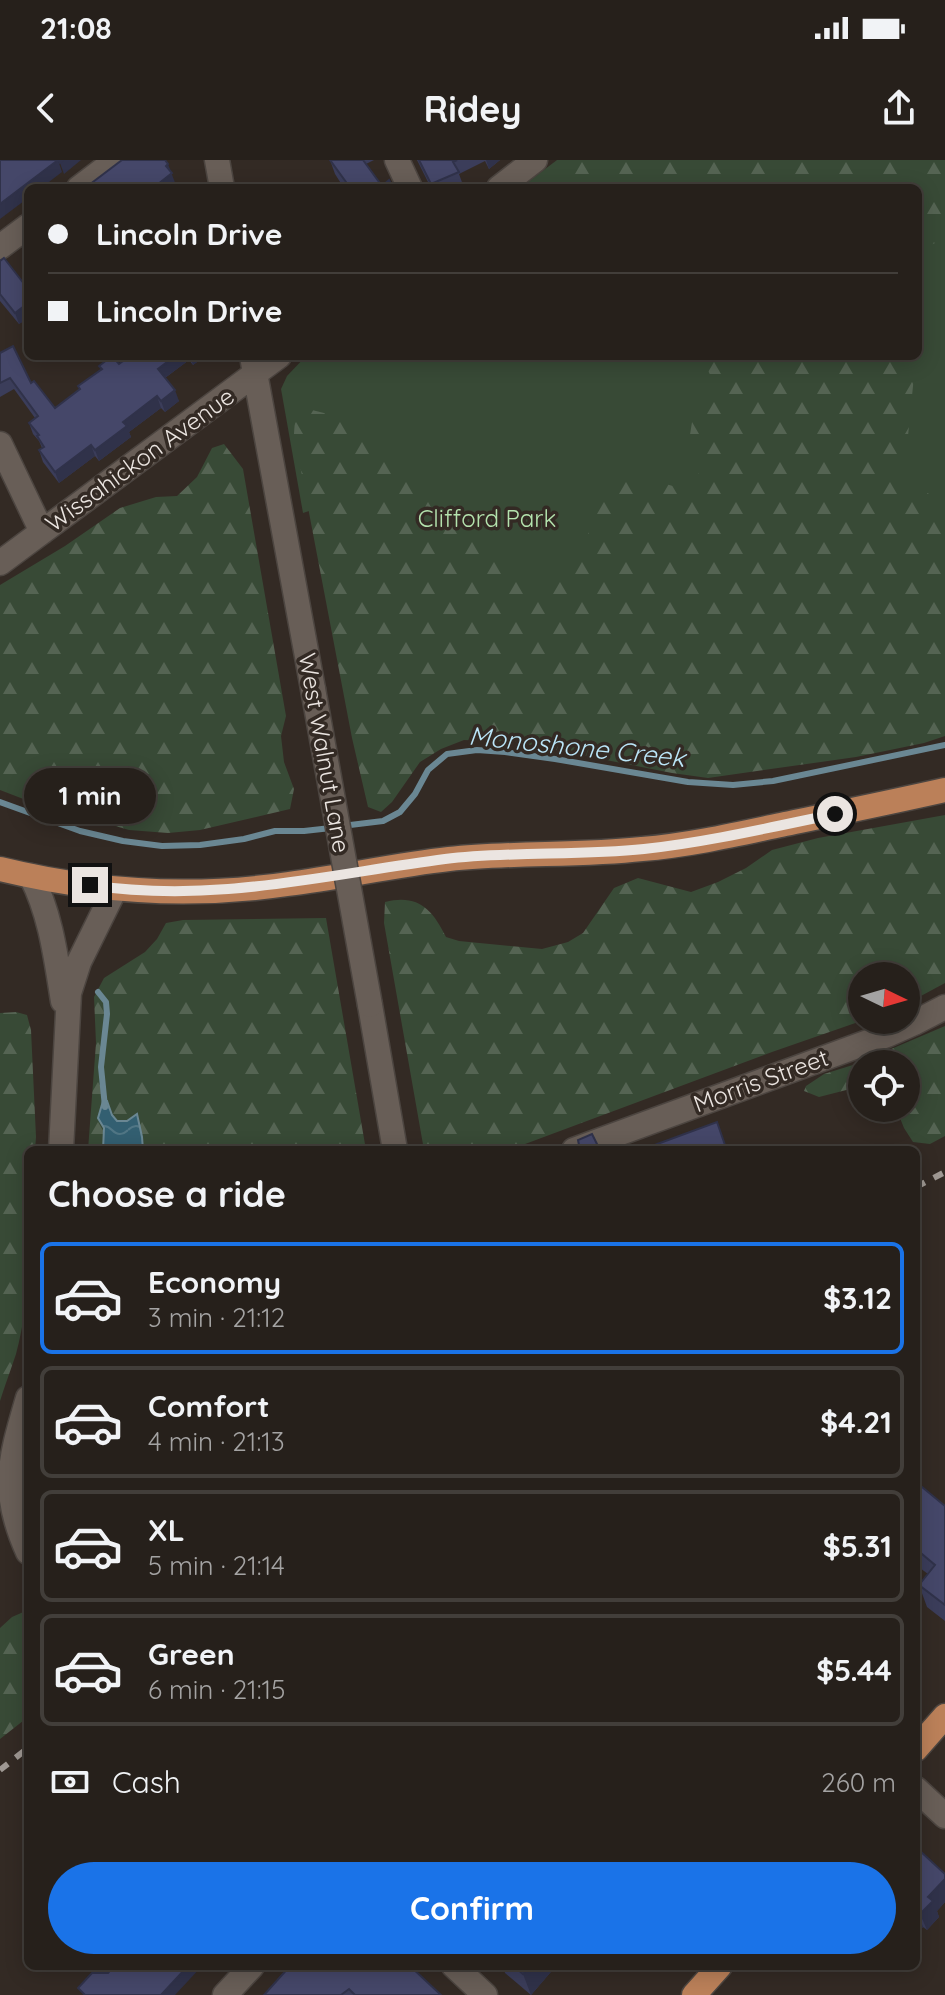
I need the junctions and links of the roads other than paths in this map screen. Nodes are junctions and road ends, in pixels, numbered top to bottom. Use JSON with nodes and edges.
{"nodes":[{"id":1,"x":116,"y":160,"type":"edge"},
{"id":2,"x":217,"y":160,"type":"edge"},
{"id":3,"x":397,"y":160,"type":"edge"},
{"id":4,"x":535,"y":160,"type":"edge"},
{"id":5,"x":84,"y":184,"type":"edge"},
{"id":6,"x":221,"y":184,"type":"edge"},
{"id":7,"x":408,"y":184,"type":"edge"},
{"id":8,"x":504,"y":184,"type":"edge"},
{"id":9,"x":24,"y":229,"type":"edge"},
{"id":10,"x":0,"y":247,"type":"edge"},
{"id":11,"x":254,"y":365,"type":"edge"},
{"id":12,"x":0,"y":444,"type":"edge"},
{"id":13,"x":42,"y":532,"type":"junction"},
{"id":14,"x":0,"y":563,"type":"edge"},
{"id":15,"x":945,"y":790,"type":"edge"},
{"id":16,"x":0,"y":869,"type":"edge"},
{"id":17,"x":31,"y":876,"type":"junction"},
{"id":18,"x":115,"y":889,"type":"junction"},
{"id":19,"x":945,"y":1007,"type":"edge"},
{"id":20,"x":66,"y":1020,"type":"junction"},
{"id":21,"x":61,"y":1146,"type":"edge"},
{"id":22,"x":394,"y":1146,"type":"edge"},
{"id":23,"x":585,"y":1146,"type":"edge"},
{"id":24,"x":24,"y":1412,"type":"edge"},
{"id":25,"x":24,"y":1542,"type":"edge"},
{"id":26,"x":945,"y":1716,"type":"edge"},
{"id":27,"x":920,"y":1744,"type":"edge"},
{"id":28,"x":920,"y":1793,"type":"edge"},
{"id":29,"x":945,"y":1816,"type":"edge"},
{"id":30,"x":248,"y":1970,"type":"edge"},
{"id":31,"x":458,"y":1970,"type":"edge"},
{"id":32,"x":716,"y":1970,"type":"edge"},
{"id":33,"x":225,"y":1995,"type":"edge"},
{"id":34,"x":485,"y":1995,"type":"edge"},
{"id":35,"x":694,"y":1995,"type":"edge"}],
"edges":[{"from":1,"to":5,"type":"street"},
{"from":2,"to":6,"type":"street"},
{"from":3,"to":7,"type":"street"},
{"from":4,"to":8,"type":"street"},
{"from":9,"to":10,"type":"street"},
{"from":11,"to":13,"type":"street","name":"Wissahickon Avenue"},
{"from":11,"to":22,"type":"street","name":"West Walnut Lane","bridge":true},
{"from":12,"to":13,"type":"street"},
{"from":13,"to":14,"type":"street","name":"Wissahickon Avenue"},
{"from":15,"to":18,"type":"main road"},
{"from":16,"to":17,"type":"main road"},
{"from":17,"to":18,"type":"main road"},
{"from":17,"to":20,"type":"street"},
{"from":18,"to":20,"type":"street"},
{"from":19,"to":23,"type":"street","name":"Morris Street"},
{"from":20,"to":21,"type":"street"},
{"from":24,"to":25,"type":"street"},
{"from":26,"to":27,"type":"main road"},
{"from":28,"to":29,"type":"street"},
{"from":30,"to":33,"type":"street"},
{"from":31,"to":34,"type":"street"},
{"from":32,"to":35,"type":"main road"}]}
